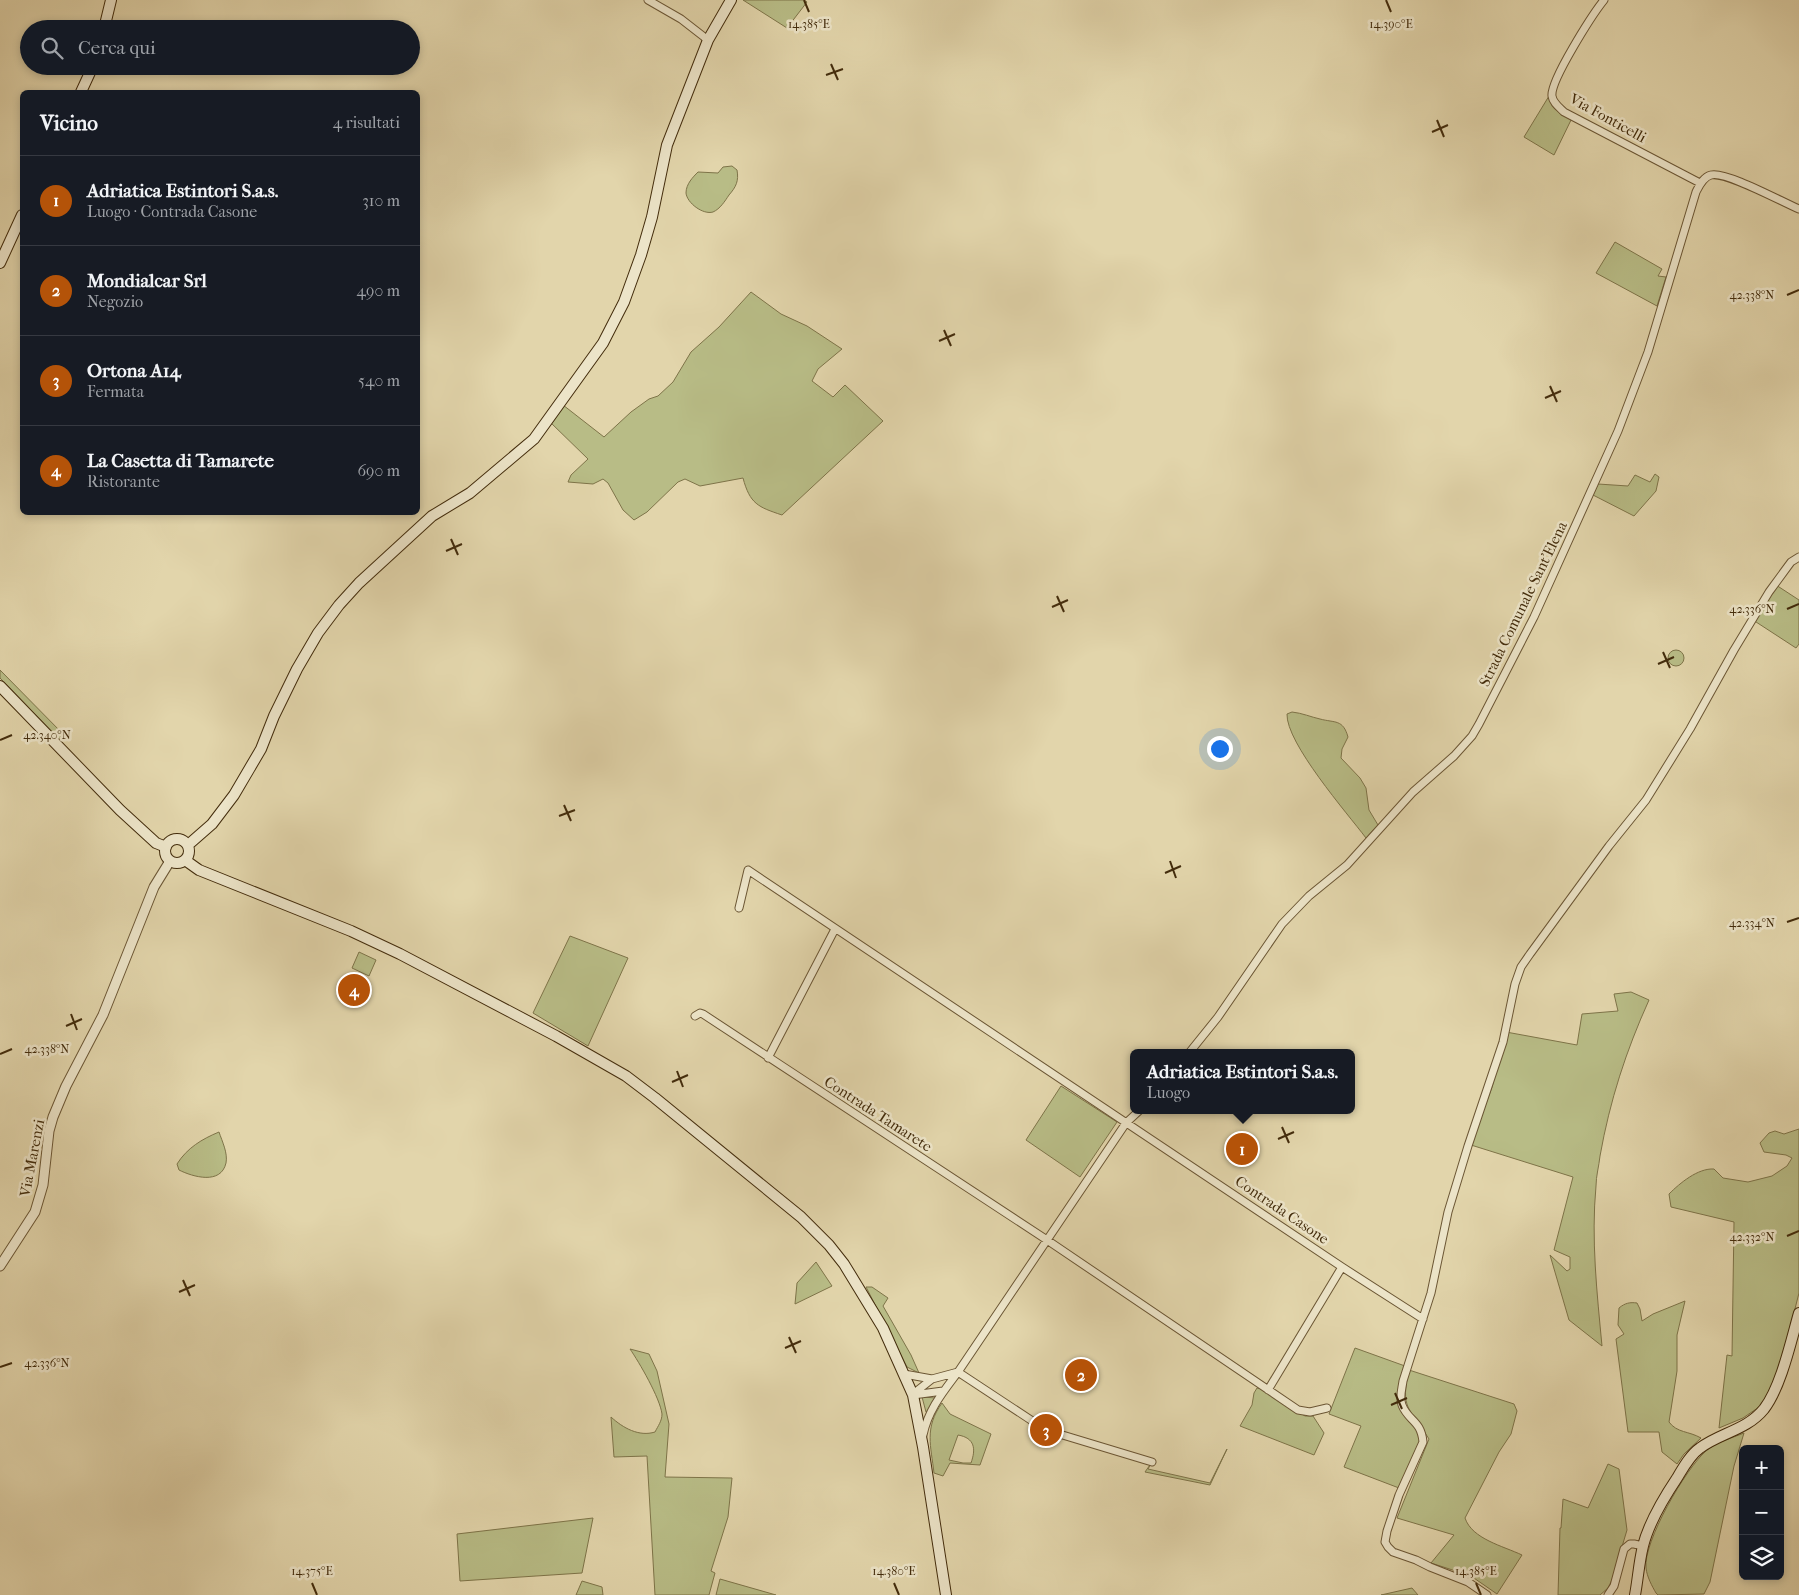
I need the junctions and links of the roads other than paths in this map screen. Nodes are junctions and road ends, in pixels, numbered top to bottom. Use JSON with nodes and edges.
{"nodes":[{"id":1,"x":111,"y":0,"type":"edge"},
{"id":2,"x":648,"y":0,"type":"edge"},
{"id":3,"x":731,"y":0,"type":"edge"},
{"id":4,"x":1604,"y":0,"type":"edge"},
{"id":5,"x":106,"y":20,"type":"edge"},
{"id":6,"x":708,"y":40,"type":"junction"},
{"id":7,"x":89,"y":75,"type":"edge"},
{"id":8,"x":82,"y":90,"type":"edge"},
{"id":9,"x":1700,"y":183,"type":"junction"},
{"id":10,"x":1799,"y":209,"type":"edge"},
{"id":11,"x":20,"y":219,"type":"edge"},
{"id":12,"x":0,"y":263,"type":"edge"},
{"id":13,"x":1799,"y":557,"type":"edge"},
{"id":14,"x":0,"y":686,"type":"edge"},
{"id":15,"x":188,"y":845,"type":"junction"},
{"id":16,"x":166,"y":846,"type":"junction"},
{"id":17,"x":186,"y":860,"type":"junction"},
{"id":18,"x":170,"y":861,"type":"junction"},
{"id":19,"x":739,"y":908,"type":"dead end"},
{"id":20,"x":835,"y":929,"type":"junction"},
{"id":21,"x":695,"y":1016,"type":"dead end"},
{"id":22,"x":1192,"y":1049,"type":"edge"},
{"id":23,"x":768,"y":1058,"type":"junction"},
{"id":24,"x":1136,"y":1114,"type":"edge"},
{"id":25,"x":1126,"y":1123,"type":"junction"},
{"id":26,"x":1046,"y":1240,"type":"junction"},
{"id":27,"x":0,"y":1266,"type":"edge"},
{"id":28,"x":1342,"y":1267,"type":"junction"},
{"id":29,"x":1799,"y":1313,"type":"edge"},
{"id":30,"x":1423,"y":1319,"type":"junction"},
{"id":31,"x":958,"y":1372,"type":"junction"},
{"id":32,"x":904,"y":1374,"type":"junction"},
{"id":33,"x":932,"y":1379,"type":"junction"},
{"id":34,"x":1268,"y":1390,"type":"junction"},
{"id":35,"x":944,"y":1392,"type":"junction"},
{"id":36,"x":913,"y":1394,"type":"junction"},
{"id":37,"x":1327,"y":1408,"type":"dead end"},
{"id":38,"x":922,"y":1438,"type":"junction"},
{"id":39,"x":1152,"y":1462,"type":"dead end"},
{"id":40,"x":1643,"y":1546,"type":"junction"},
{"id":41,"x":946,"y":1595,"type":"edge"},
{"id":42,"x":1487,"y":1595,"type":"edge"},
{"id":43,"x":1608,"y":1595,"type":"edge"},
{"id":44,"x":1635,"y":1595,"type":"edge"}],
"edges":[{"from":1,"to":5,"type":"main road"},
{"from":2,"to":6,"type":"street"},
{"from":3,"to":6,"type":"main road"},
{"from":4,"to":9,"type":"street","name":"Via Fonticelli"},
{"from":6,"to":15,"type":"main road"},
{"from":7,"to":8,"type":"main road"},
{"from":9,"to":10,"type":"street"},
{"from":9,"to":22,"type":"street","name":"Strada Comunale Sant'Elena"},
{"from":11,"to":12,"type":"main road"},
{"from":13,"to":30,"type":"street"},
{"from":14,"to":16,"type":"main road"},
{"from":15,"to":16,"type":"main road"},
{"from":15,"to":17,"type":"main road"},
{"from":16,"to":18,"type":"main road"},
{"from":17,"to":18,"type":"main road"},
{"from":17,"to":32,"type":"main road"},
{"from":18,"to":27,"type":"street","name":"Via Marenzi"},
{"from":19,"to":20,"type":"street","name":"Contrada Casone"},
{"from":20,"to":23,"type":"street"},
{"from":20,"to":25,"type":"street","name":"Contrada Casone"},
{"from":21,"to":23,"type":"street","name":"Contrada Tamarete"},
{"from":23,"to":26,"type":"street","name":"Contrada Tamarete"},
{"from":24,"to":25,"type":"street"},
{"from":25,"to":26,"type":"street"},
{"from":25,"to":28,"type":"street","name":"Contrada Casone"},
{"from":26,"to":31,"type":"street"},
{"from":26,"to":34,"type":"street","name":"Contrada Tamarete"},
{"from":28,"to":30,"type":"street","name":"Contrada Casone"},
{"from":28,"to":34,"type":"street"},
{"from":29,"to":40,"type":"main road"},
{"from":30,"to":42,"type":"street"},
{"from":31,"to":33,"type":"street"},
{"from":31,"to":35,"type":"street"},
{"from":31,"to":39,"type":"street"},
{"from":32,"to":33,"type":"street"},
{"from":32,"to":36,"type":"main road"},
{"from":33,"to":36,"type":"street"},
{"from":34,"to":37,"type":"street","name":"Contrada Tamarete"},
{"from":35,"to":36,"type":"street"},
{"from":35,"to":38,"type":"street"},
{"from":36,"to":38,"type":"main road"},
{"from":38,"to":41,"type":"main road"},
{"from":40,"to":43,"type":"street"},
{"from":40,"to":44,"type":"main road"}]}
